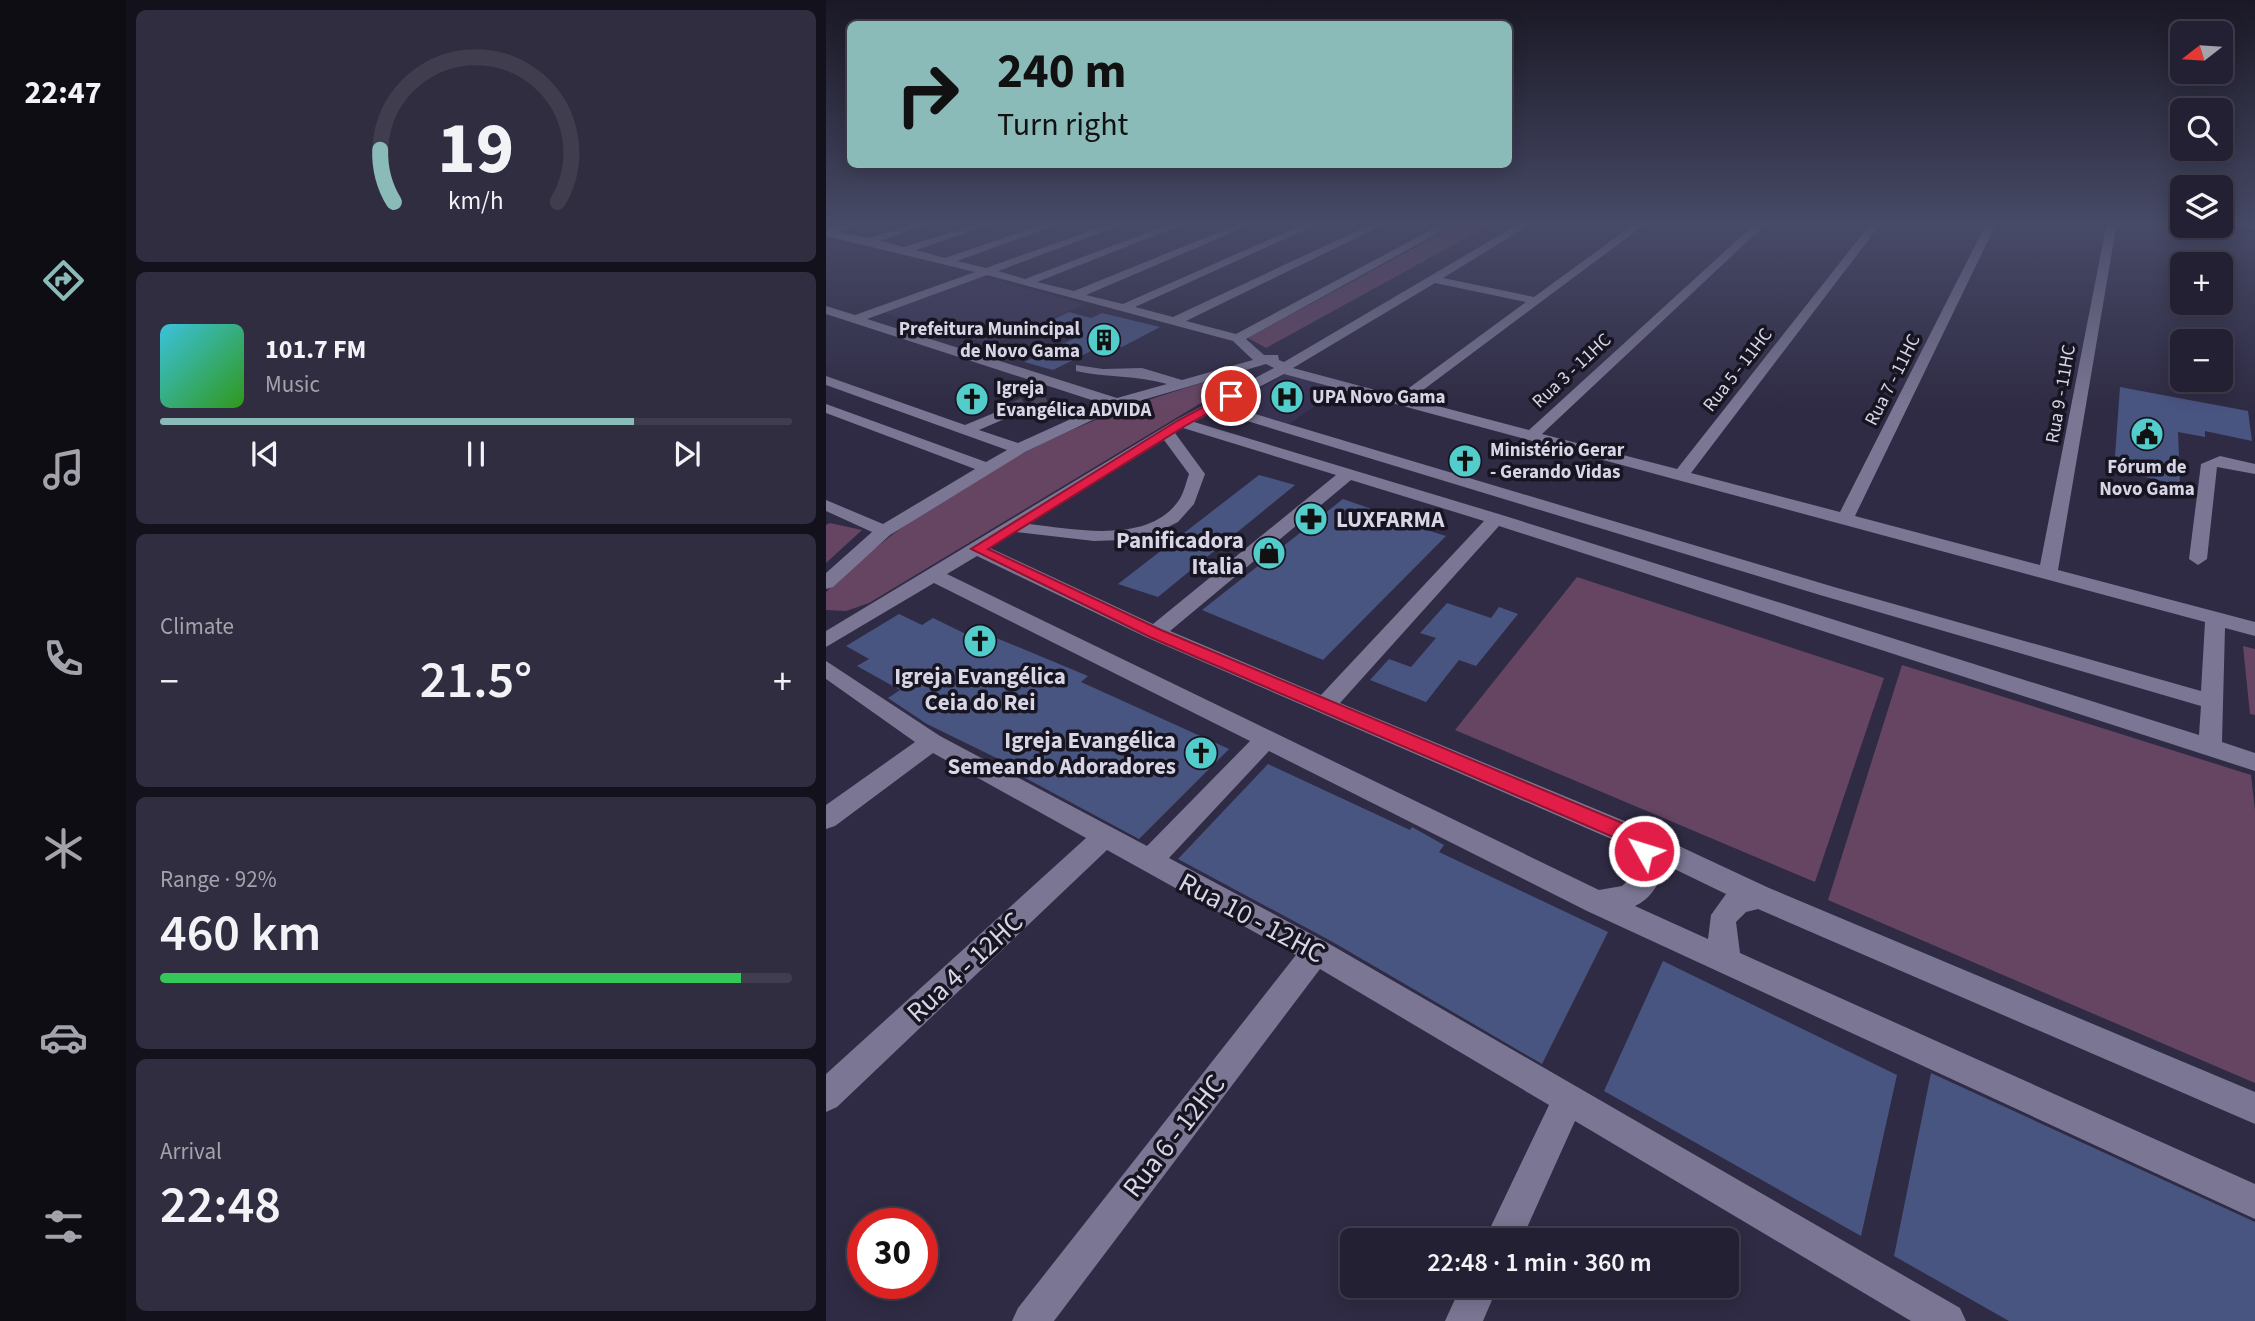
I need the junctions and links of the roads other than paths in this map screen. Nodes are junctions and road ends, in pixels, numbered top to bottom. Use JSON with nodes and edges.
{"nodes":[{"id":1,"x":953,"y":284,"type":"edge"},
{"id":2,"x":1032,"y":284,"type":"edge"},
{"id":3,"x":1102,"y":284,"type":"edge"},
{"id":4,"x":1179,"y":284,"type":"edge"},
{"id":5,"x":1254,"y":284,"type":"edge"},
{"id":6,"x":1339,"y":284,"type":"edge"},
{"id":7,"x":1424,"y":284,"type":"edge"},
{"id":8,"x":1454,"y":284,"type":"edge"},
{"id":9,"x":1561,"y":284,"type":"edge"},
{"id":10,"x":1696,"y":284,"type":"edge"},
{"id":11,"x":1829,"y":284,"type":"edge"},
{"id":12,"x":1961,"y":284,"type":"edge"},
{"id":13,"x":2101,"y":284,"type":"edge"},
{"id":14,"x":1074,"y":295,"type":"junction"},
{"id":15,"x":1536,"y":302,"type":"junction"},
{"id":16,"x":1124,"y":308,"type":"junction"},
{"id":17,"x":826,"y":310,"type":"edge"},
{"id":18,"x":856,"y":319,"type":"junction"},
{"id":19,"x":1175,"y":321,"type":"junction"},
{"id":20,"x":1238,"y":338,"type":"junction"},
{"id":21,"x":1290,"y":348,"type":"dead end"},
{"id":22,"x":1274,"y":365,"type":"junction"},
{"id":23,"x":1081,"y":368,"type":"dead end"},
{"id":24,"x":826,"y":380,"type":"edge"},
{"id":25,"x":1181,"y":384,"type":"junction"},
{"id":26,"x":1064,"y":386,"type":"junction"},
{"id":27,"x":1048,"y":394,"type":"tunnel mouth"},
{"id":28,"x":1401,"y":400,"type":"junction"},
{"id":29,"x":1116,"y":403,"type":"junction"},
{"id":30,"x":1211,"y":406,"type":"junction"},
{"id":31,"x":826,"y":408,"type":"edge"},
{"id":32,"x":1011,"y":411,"type":"tunnel mouth"},
{"id":33,"x":1173,"y":428,"type":"junction"},
{"id":34,"x":966,"y":430,"type":"junction"},
{"id":35,"x":1531,"y":436,"type":"junction"},
{"id":36,"x":1020,"y":449,"type":"junction"},
{"id":37,"x":987,"y":468,"type":"junction"},
{"id":38,"x":2255,"y":469,"type":"edge"},
{"id":39,"x":1348,"y":474,"type":"junction"},
{"id":40,"x":1681,"y":475,"type":"junction"},
{"id":41,"x":826,"y":505,"type":"edge"},
{"id":42,"x":1846,"y":517,"type":"junction"},
{"id":43,"x":1496,"y":519,"type":"junction"},
{"id":44,"x":1013,"y":527,"type":"junction"},
{"id":45,"x":884,"y":531,"type":"junction"},
{"id":46,"x":978,"y":549,"type":"junction"},
{"id":47,"x":2198,"y":559,"type":"dead end"},
{"id":48,"x":1740,"y":565,"type":"junction"},
{"id":49,"x":2048,"y":572,"type":"junction"},
{"id":50,"x":933,"y":575,"type":"junction"},
{"id":51,"x":826,"y":583,"type":"edge"},
{"id":52,"x":1827,"y":591,"type":"junction"},
{"id":53,"x":1729,"y":594,"type":"junction"},
{"id":54,"x":2215,"y":618,"type":"junction"},
{"id":55,"x":1811,"y":621,"type":"junction"},
{"id":56,"x":2255,"y":629,"type":"edge"},
{"id":57,"x":1155,"y":634,"type":"junction"},
{"id":58,"x":826,"y":640,"type":"edge"},
{"id":59,"x":826,"y":668,"type":"edge"},
{"id":60,"x":2213,"y":702,"type":"junction"},
{"id":61,"x":1326,"y":704,"type":"junction"},
{"id":62,"x":1264,"y":741,"type":"junction"},
{"id":63,"x":932,"y":742,"type":"junction"},
{"id":64,"x":2210,"y":748,"type":"junction"},
{"id":65,"x":2255,"y":762,"type":"edge"},
{"id":66,"x":826,"y":819,"type":"edge"},
{"id":67,"x":1625,"y":833,"type":"junction"},
{"id":68,"x":1104,"y":837,"type":"junction"},
{"id":69,"x":1149,"y":862,"type":"junction"},
{"id":70,"x":1759,"y":897,"type":"junction"},
{"id":71,"x":1597,"y":902,"type":"junction"},
{"id":72,"x":1316,"y":951,"type":"junction"},
{"id":73,"x":1729,"y":961,"type":"junction"},
{"id":74,"x":826,"y":1096,"type":"edge"},
{"id":75,"x":1568,"y":1101,"type":"junction"},
{"id":76,"x":2255,"y":1108,"type":"edge"},
{"id":77,"x":2255,"y":1202,"type":"edge"},
{"id":78,"x":1508,"y":1228,"type":"edge"},
{"id":79,"x":1475,"y":1298,"type":"edge"},
{"id":80,"x":1928,"y":1316,"type":"edge"},
{"id":81,"x":1031,"y":1321,"type":"edge"},
{"id":82,"x":1464,"y":1321,"type":"edge"}],
"edges":[{"from":1,"to":18,"type":"street"},
{"from":2,"to":14,"type":"street"},
{"from":3,"to":14,"type":"street"},
{"from":4,"to":16,"type":"street"},
{"from":5,"to":19,"type":"street"},
{"from":6,"to":20,"type":"street"},
{"from":7,"to":22,"type":"street"},
{"from":8,"to":15,"type":"street"},
{"from":9,"to":15,"type":"street"},
{"from":10,"to":35,"type":"street","name":"Rua 3 - 11HC"},
{"from":11,"to":40,"type":"street","name":"Rua 5 - 11HC"},
{"from":12,"to":42,"type":"street","name":"Rua 7 - 11HC"},
{"from":13,"to":49,"type":"street","name":"Rua 9 - 11HC"},
{"from":14,"to":16,"type":"street"},
{"from":15,"to":28,"type":"street"},
{"from":16,"to":19,"type":"street"},
{"from":17,"to":18,"type":"street"},
{"from":18,"to":26,"type":"street"},
{"from":19,"to":20,"type":"street"},
{"from":20,"to":22,"type":"street"},
{"from":21,"to":22,"type":"street"},
{"from":22,"to":25,"type":"street"},
{"from":22,"to":28,"type":"street"},
{"from":22,"to":30,"type":"street"},
{"from":23,"to":25,"type":"street"},
{"from":24,"to":34,"type":"street"},
{"from":25,"to":29,"type":"street"},
{"from":26,"to":27,"type":"street"},
{"from":26,"to":29,"type":"street"},
{"from":28,"to":35,"type":"street"},
{"from":29,"to":36,"type":"street"},
{"from":30,"to":33,"type":"street"},
{"from":30,"to":48,"type":"street"},
{"from":31,"to":37,"type":"street"},
{"from":32,"to":34,"type":"street"},
{"from":33,"to":39,"type":"street"},
{"from":33,"to":44,"type":"street"},
{"from":33,"to":44,"type":"street"},
{"from":34,"to":36,"type":"street"},
{"from":35,"to":40,"type":"street"},
{"from":36,"to":37,"type":"street"},
{"from":37,"to":45,"type":"street"},
{"from":38,"to":47,"type":"street"},
{"from":39,"to":43,"type":"street"},
{"from":39,"to":57,"type":"street"},
{"from":40,"to":42,"type":"street"},
{"from":41,"to":45,"type":"street"},
{"from":42,"to":49,"type":"street"},
{"from":43,"to":53,"type":"street"},
{"from":43,"to":61,"type":"street"},
{"from":44,"to":46,"type":"street"},
{"from":45,"to":51,"type":"street"},
{"from":46,"to":50,"type":"street"},
{"from":46,"to":57,"type":"street"},
{"from":48,"to":52,"type":"street"},
{"from":48,"to":53,"type":"street"},
{"from":49,"to":54,"type":"street"},
{"from":50,"to":58,"type":"street"},
{"from":50,"to":62,"type":"street"},
{"from":52,"to":55,"type":"street"},
{"from":52,"to":60,"type":"street"},
{"from":53,"to":55,"type":"street"},
{"from":54,"to":56,"type":"street"},
{"from":54,"to":60,"type":"street"},
{"from":55,"to":64,"type":"street"},
{"from":57,"to":61,"type":"street"},
{"from":59,"to":63,"type":"street","name":"Rua 10 - 12HC"},
{"from":60,"to":64,"type":"street"},
{"from":61,"to":67,"type":"street"},
{"from":62,"to":69,"type":"street"},
{"from":62,"to":71,"type":"street"},
{"from":63,"to":66,"type":"street"},
{"from":63,"to":68,"type":"street","name":"Rua 10 - 12HC"},
{"from":64,"to":65,"type":"street"},
{"from":67,"to":70,"type":"street"},
{"from":67,"to":71,"type":"street"},
{"from":68,"to":69,"type":"street","name":"Rua 10 - 12HC"},
{"from":68,"to":74,"type":"street","name":"Rua 4 - 12HC"},
{"from":69,"to":72,"type":"street","name":"Rua 10 - 12HC"},
{"from":70,"to":73,"type":"street"},
{"from":70,"to":76,"type":"street"},
{"from":71,"to":73,"type":"street"},
{"from":72,"to":75,"type":"street","name":"Rua 10 - 12HC"},
{"from":72,"to":81,"type":"street","name":"Rua 6 - 12HC"},
{"from":73,"to":77,"type":"street"},
{"from":75,"to":78,"type":"street"},
{"from":75,"to":80,"type":"street","name":"Rua 10 - 12HC"},
{"from":79,"to":82,"type":"street"}]}
